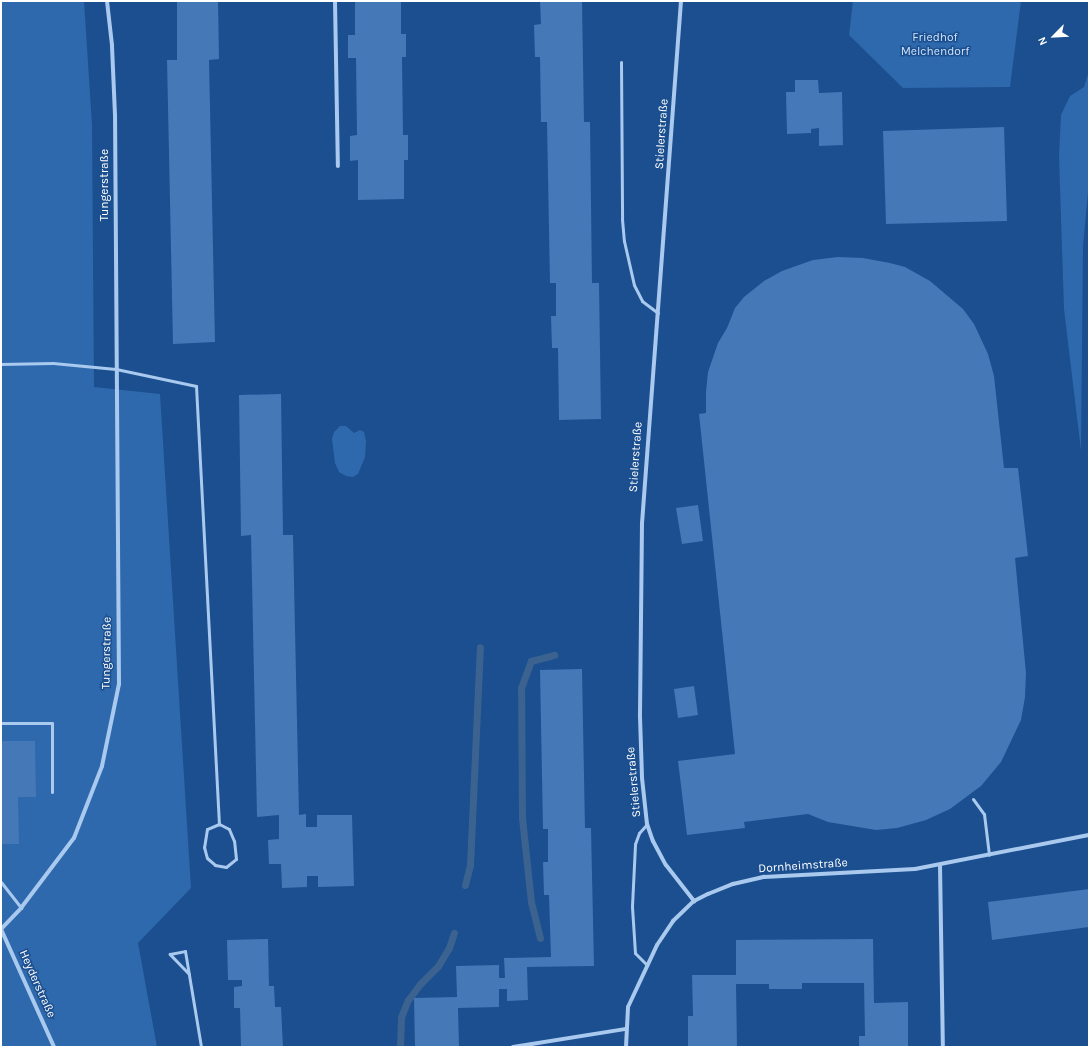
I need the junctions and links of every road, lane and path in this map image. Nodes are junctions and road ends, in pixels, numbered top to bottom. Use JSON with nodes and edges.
{"nodes":[{"id":1,"x":107,"y":1,"type":"edge"},
{"id":2,"x":335,"y":1,"type":"edge"},
{"id":3,"x":682,"y":1,"type":"edge"},
{"id":4,"x":621,"y":62,"type":"dead end"},
{"id":5,"x":338,"y":166,"type":"dead end"},
{"id":6,"x":658,"y":313,"type":"junction"},
{"id":7,"x":1,"y":364,"type":"edge"},
{"id":8,"x":116,"y":369,"type":"junction"},
{"id":9,"x":1,"y":723,"type":"edge"},
{"id":10,"x":52,"y":792,"type":"dead end"},
{"id":11,"x":973,"y":799,"type":"dead end"},
{"id":12,"x":219,"y":824,"type":"junction"},
{"id":13,"x":647,"y":824,"type":"junction"},
{"id":14,"x":1089,"y":835,"type":"edge"},
{"id":15,"x":989,"y":855,"type":"junction"},
{"id":16,"x":940,"y":865,"type":"junction"},
{"id":17,"x":1,"y":882,"type":"edge"},
{"id":18,"x":694,"y":901,"type":"junction"},
{"id":19,"x":21,"y":908,"type":"junction"},
{"id":20,"x":1,"y":929,"type":"edge"},
{"id":21,"x":647,"y":965,"type":"junction"},
{"id":22,"x":189,"y":974,"type":"junction"},
{"id":23,"x":625,"y":1029,"type":"junction"},
{"id":24,"x":54,"y":1047,"type":"edge"},
{"id":25,"x":201,"y":1047,"type":"edge"},
{"id":26,"x":513,"y":1047,"type":"edge"},
{"id":27,"x":626,"y":1047,"type":"edge"},
{"id":28,"x":943,"y":1047,"type":"edge"}],
"edges":[{"from":1,"to":8,"type":"street","name":"Tungerstraße"},
{"from":2,"to":5,"type":"street"},
{"from":3,"to":6,"type":"street","name":"Stielerstraße"},
{"from":4,"to":6,"type":"lane"},
{"from":6,"to":13,"type":"street","name":"Stielerstraße"},
{"from":7,"to":8,"type":"lane"},
{"from":8,"to":12,"type":"lane"},
{"from":8,"to":19,"type":"street","name":"Tungerstraße"},
{"from":9,"to":10,"type":"lane"},
{"from":11,"to":15,"type":"lane"},
{"from":12,"to":12,"type":"lane"},
{"from":13,"to":18,"type":"street","name":"Stielerstraße"},
{"from":13,"to":21,"type":"lane"},
{"from":14,"to":15,"type":"street","name":"Dornheimstraße"},
{"from":15,"to":16,"type":"street","name":"Dornheimstraße"},
{"from":16,"to":18,"type":"street","name":"Dornheimstraße"},
{"from":16,"to":28,"type":"street"},
{"from":17,"to":19,"type":"lane"},
{"from":18,"to":21,"type":"street","name":"Dornheimstraße"},
{"from":19,"to":20,"type":"street","name":"Tungerstraße"},
{"from":20,"to":24,"type":"street","name":"Heyderstraße"},
{"from":21,"to":23,"type":"street","name":"Dornheimstraße"},
{"from":22,"to":22,"type":"lane"},
{"from":22,"to":25,"type":"lane"},
{"from":23,"to":26,"type":"street"},
{"from":23,"to":27,"type":"street","name":"Dornheimstraße"}]}
